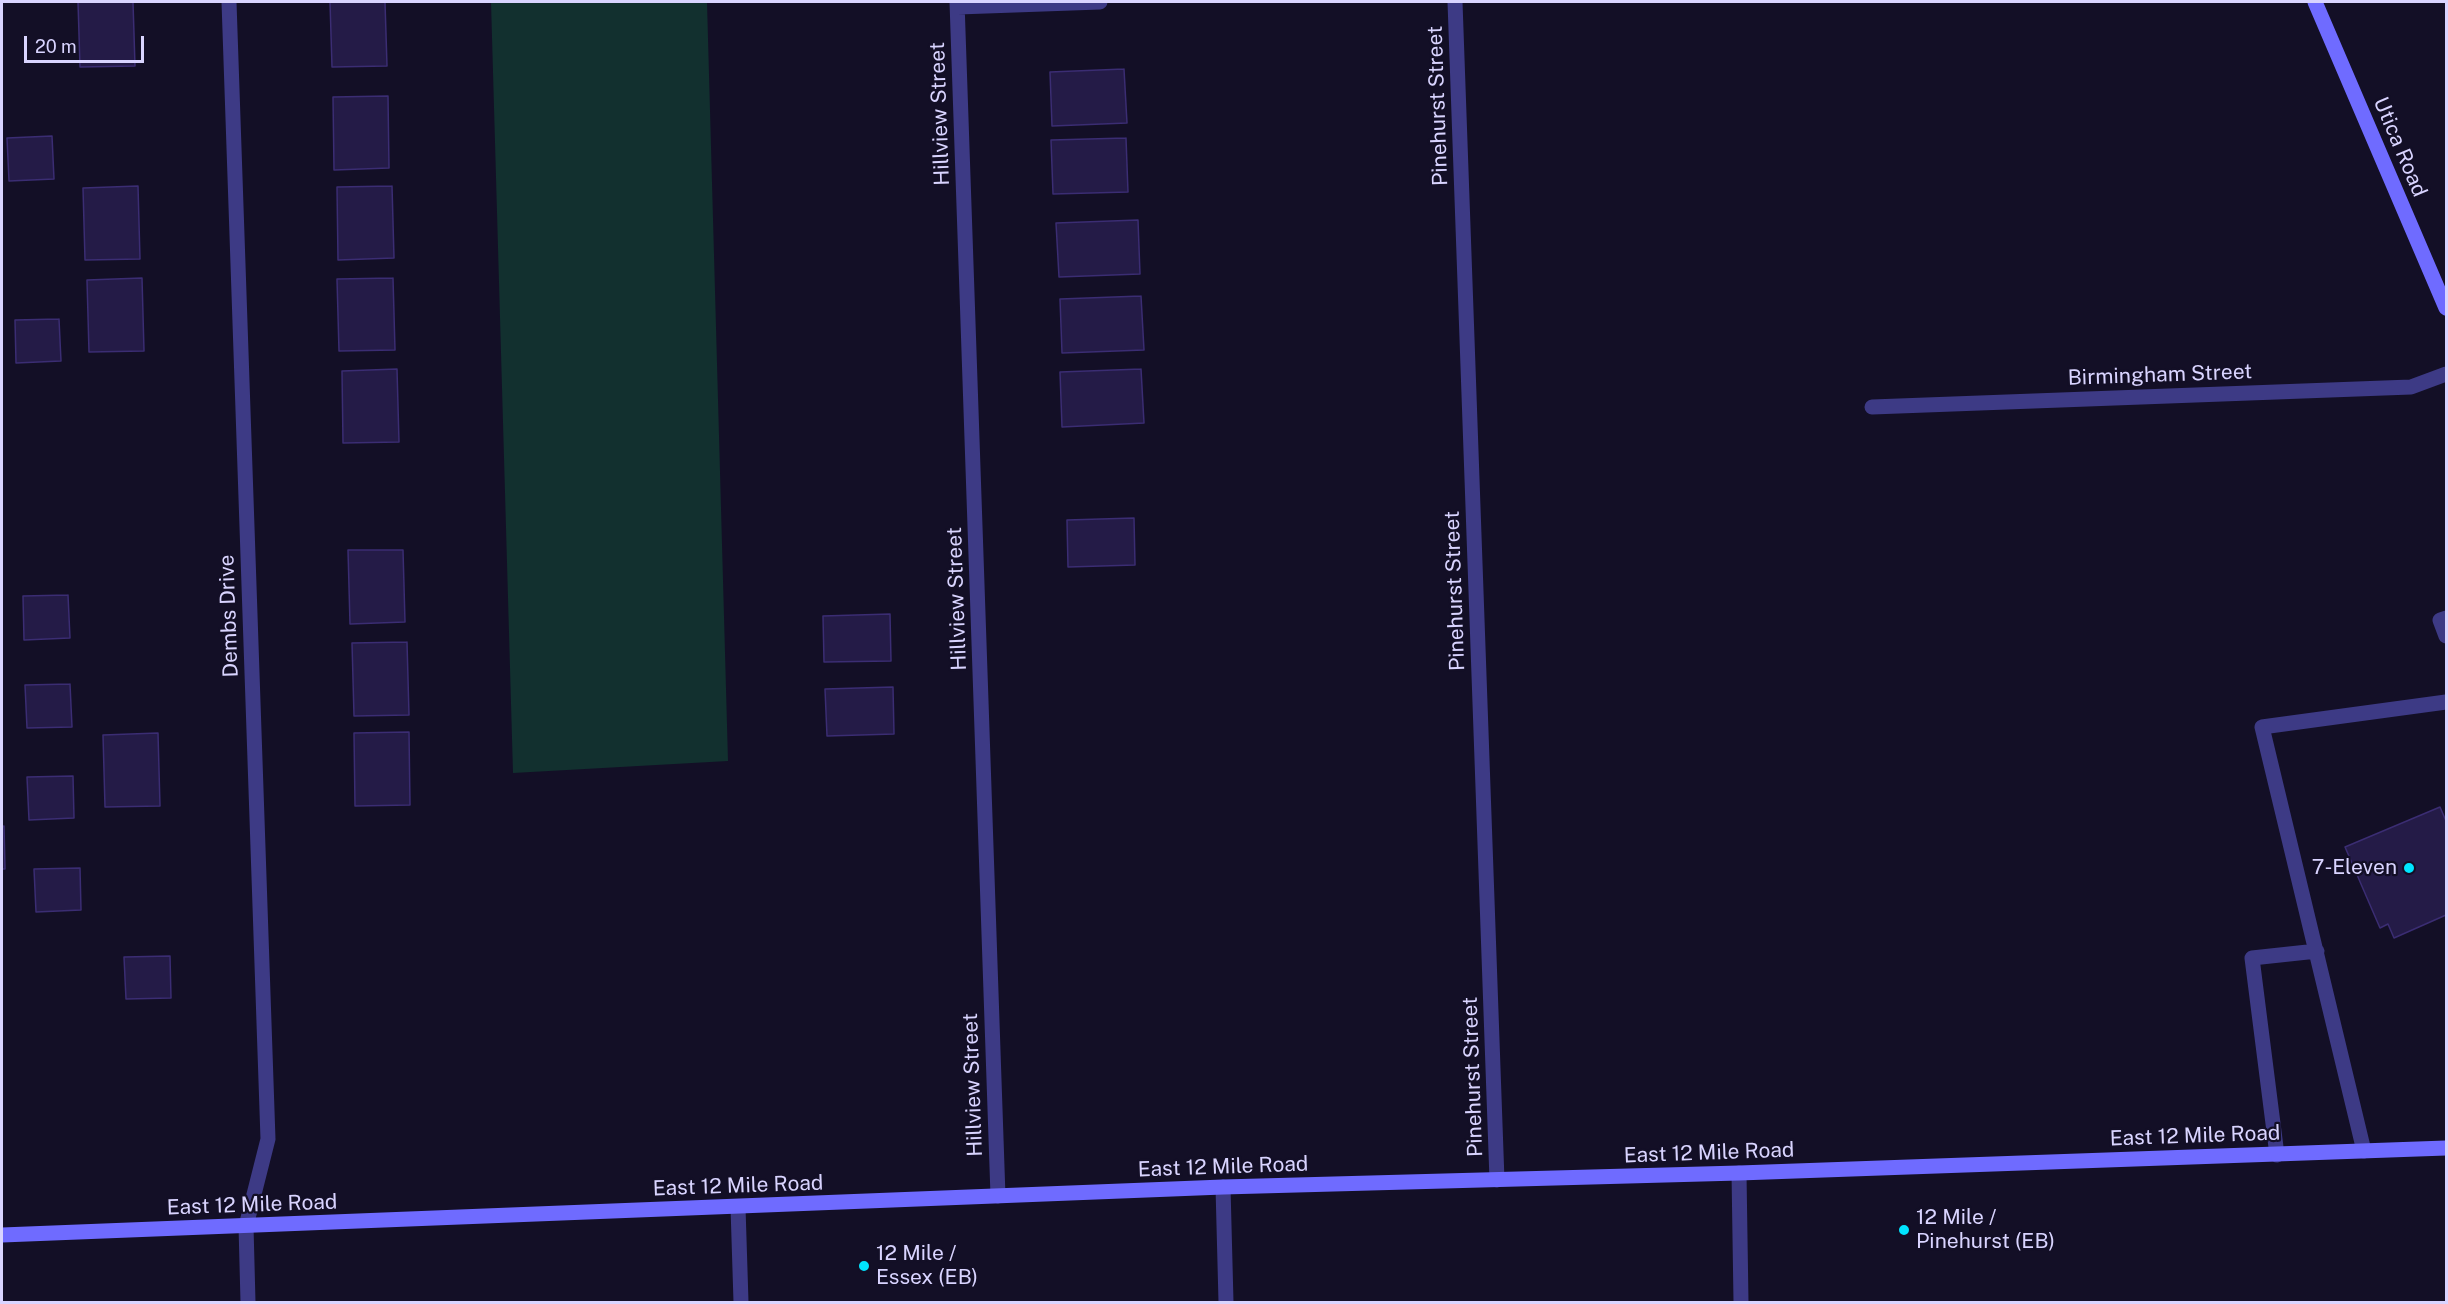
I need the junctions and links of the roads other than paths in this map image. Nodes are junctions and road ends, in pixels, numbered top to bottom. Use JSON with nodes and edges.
{"nodes":[{"id":1,"x":229,"y":2,"type":"edge"},
{"id":2,"x":1100,"y":2,"type":"edge"},
{"id":3,"x":1455,"y":2,"type":"edge"},
{"id":4,"x":2315,"y":2,"type":"edge"},
{"id":5,"x":958,"y":4,"type":"edge"},
{"id":6,"x":2446,"y":308,"type":"edge"},
{"id":7,"x":2446,"y":374,"type":"edge"},
{"id":8,"x":1872,"y":407,"type":"dead end"},
{"id":9,"x":2446,"y":618,"type":"edge"},
{"id":10,"x":2446,"y":636,"type":"edge"},
{"id":11,"x":2446,"y":702,"type":"edge"},
{"id":12,"x":2317,"y":951,"type":"junction"},
{"id":13,"x":2446,"y":1148,"type":"edge"},
{"id":14,"x":2364,"y":1151,"type":"junction"},
{"id":15,"x":2277,"y":1155,"type":"junction"},
{"id":16,"x":1738,"y":1173,"type":"junction"},
{"id":17,"x":1497,"y":1180,"type":"junction"},
{"id":18,"x":1223,"y":1187,"type":"junction"},
{"id":19,"x":998,"y":1196,"type":"junction"},
{"id":20,"x":738,"y":1207,"type":"junction"},
{"id":21,"x":246,"y":1226,"type":"junction"},
{"id":22,"x":2,"y":1235,"type":"edge"},
{"id":23,"x":248,"y":1302,"type":"edge"},
{"id":24,"x":741,"y":1302,"type":"edge"},
{"id":25,"x":1226,"y":1302,"type":"edge"},
{"id":26,"x":1741,"y":1302,"type":"edge"}],
"edges":[{"from":1,"to":21,"type":"street","name":"Dembs Drive"},
{"from":2,"to":5,"type":"street"},
{"from":3,"to":17,"type":"street","name":"Pinehurst Street"},
{"from":4,"to":6,"type":"main road","name":"Utica Road"},
{"from":5,"to":19,"type":"street","name":"Hillview Street"},
{"from":7,"to":8,"type":"street","name":"Birmingham Street"},
{"from":9,"to":10,"type":"street"},
{"from":11,"to":12,"type":"street"},
{"from":12,"to":14,"type":"street"},
{"from":12,"to":15,"type":"street"},
{"from":13,"to":14,"type":"main road","name":"East 12 Mile Road"},
{"from":14,"to":15,"type":"main road","name":"East 12 Mile Road"},
{"from":15,"to":16,"type":"main road","name":"East 12 Mile Road"},
{"from":16,"to":17,"type":"main road","name":"East 12 Mile Road"},
{"from":16,"to":26,"type":"street"},
{"from":17,"to":18,"type":"main road","name":"East 12 Mile Road"},
{"from":18,"to":19,"type":"main road","name":"East 12 Mile Road"},
{"from":18,"to":25,"type":"street"},
{"from":19,"to":20,"type":"main road","name":"East 12 Mile Road"},
{"from":20,"to":21,"type":"main road","name":"East 12 Mile Road"},
{"from":20,"to":24,"type":"street"},
{"from":21,"to":22,"type":"main road","name":"East 12 Mile Road"},
{"from":21,"to":23,"type":"street","name":"Dembs Drive"}]}
